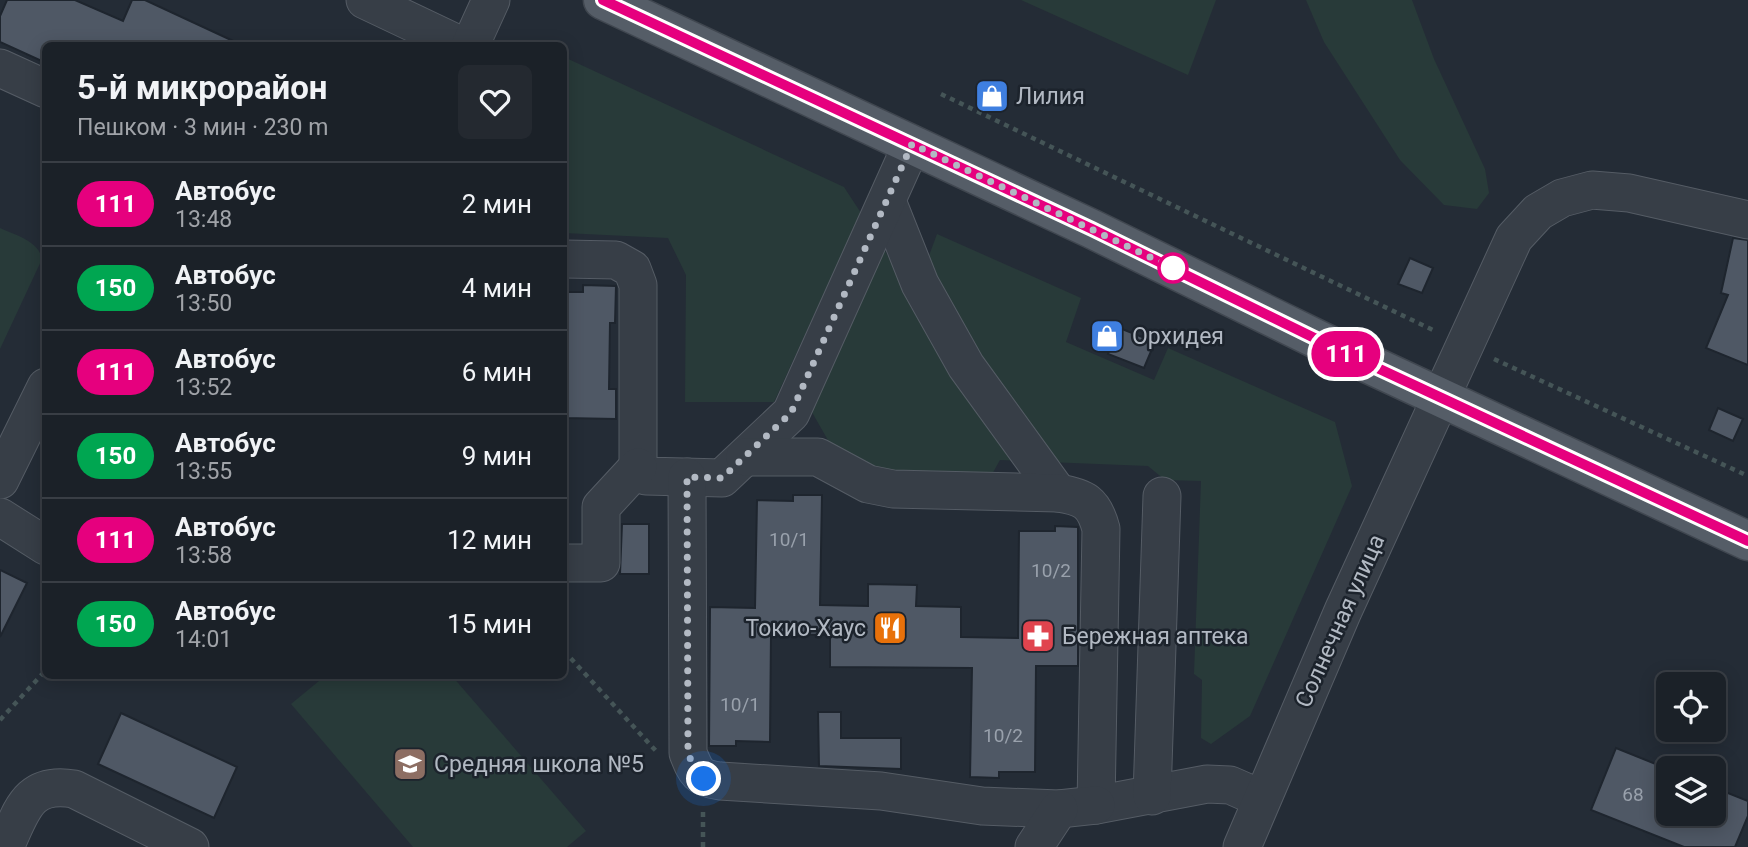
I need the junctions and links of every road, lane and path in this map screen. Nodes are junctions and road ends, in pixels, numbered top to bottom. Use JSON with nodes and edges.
{"nodes":[{"id":1,"x":365,"y":0,"type":"edge"},
{"id":2,"x":491,"y":0,"type":"edge"},
{"id":3,"x":603,"y":0,"type":"edge"},
{"id":4,"x":453,"y":42,"type":"edge"},
{"id":5,"x":472,"y":42,"type":"edge"},
{"id":6,"x":0,"y":68,"type":"edge"},
{"id":7,"x":42,"y":87,"type":"edge"},
{"id":8,"x":941,"y":93,"type":"dead end"},
{"id":9,"x":912,"y":144,"type":"junction"},
{"id":10,"x":887,"y":201,"type":"junction"},
{"id":11,"x":1748,"y":220,"type":"edge"},
{"id":12,"x":567,"y":260,"type":"edge"},
{"id":13,"x":1466,"y":346,"type":"junction"},
{"id":14,"x":42,"y":395,"type":"edge"},
{"id":15,"x":1442,"y":397,"type":"junction"},
{"id":16,"x":791,"y":413,"type":"junction"},
{"id":17,"x":745,"y":457,"type":"junction"},
{"id":18,"x":818,"y":457,"type":"junction"},
{"id":19,"x":638,"y":467,"type":"junction"},
{"id":20,"x":1748,"y":476,"type":"edge"},
{"id":21,"x":687,"y":477,"type":"junction"},
{"id":22,"x":0,"y":480,"type":"edge"},
{"id":23,"x":1058,"y":493,"type":"junction"},
{"id":24,"x":1162,"y":496,"type":"dead end"},
{"id":25,"x":0,"y":517,"type":"edge"},
{"id":26,"x":1748,"y":541,"type":"edge"},
{"id":27,"x":42,"y":543,"type":"edge"},
{"id":28,"x":567,"y":563,"type":"edge"},
{"id":29,"x":567,"y":654,"type":"edge"},
{"id":30,"x":42,"y":674,"type":"edge"},
{"id":31,"x":0,"y":720,"type":"edge"},
{"id":32,"x":659,"y":754,"type":"dead end"},
{"id":33,"x":1152,"y":796,"type":"junction"},
{"id":34,"x":1262,"y":799,"type":"junction"},
{"id":35,"x":1096,"y":805,"type":"junction"},
{"id":36,"x":1059,"y":809,"type":"junction"},
{"id":37,"x":5,"y":847,"type":"edge"},
{"id":38,"x":190,"y":847,"type":"edge"},
{"id":39,"x":1034,"y":847,"type":"edge"},
{"id":40,"x":1242,"y":847,"type":"edge"}],
"edges":[{"from":1,"to":4,"type":"street"},
{"from":2,"to":5,"type":"street"},
{"from":3,"to":9,"type":"main road"},
{"from":6,"to":7,"type":"street"},
{"from":8,"to":13,"type":"path"},
{"from":9,"to":10,"type":"street"},
{"from":9,"to":15,"type":"main road"},
{"from":10,"to":16,"type":"street"},
{"from":10,"to":23,"type":"street"},
{"from":11,"to":13,"type":"street","name":"Солнечная улица"},
{"from":12,"to":19,"type":"street"},
{"from":13,"to":15,"type":"street","name":"Солнечная улица"},
{"from":13,"to":20,"type":"path"},
{"from":14,"to":22,"type":"street"},
{"from":15,"to":26,"type":"main road"},
{"from":15,"to":34,"type":"street","name":"Солнечная улица"},
{"from":16,"to":17,"type":"street"},
{"from":16,"to":18,"type":"street"},
{"from":17,"to":18,"type":"street"},
{"from":17,"to":21,"type":"street"},
{"from":18,"to":23,"type":"street"},
{"from":19,"to":21,"type":"street"},
{"from":19,"to":28,"type":"street"},
{"from":21,"to":36,"type":"street"},
{"from":23,"to":35,"type":"street"},
{"from":24,"to":33,"type":"street"},
{"from":25,"to":27,"type":"street"},
{"from":29,"to":32,"type":"path"},
{"from":30,"to":31,"type":"path"},
{"from":33,"to":34,"type":"street"},
{"from":33,"to":35,"type":"street"},
{"from":34,"to":40,"type":"street","name":"Солнечная улица"},
{"from":35,"to":36,"type":"street"},
{"from":36,"to":39,"type":"street"},
{"from":37,"to":38,"type":"street"}]}
